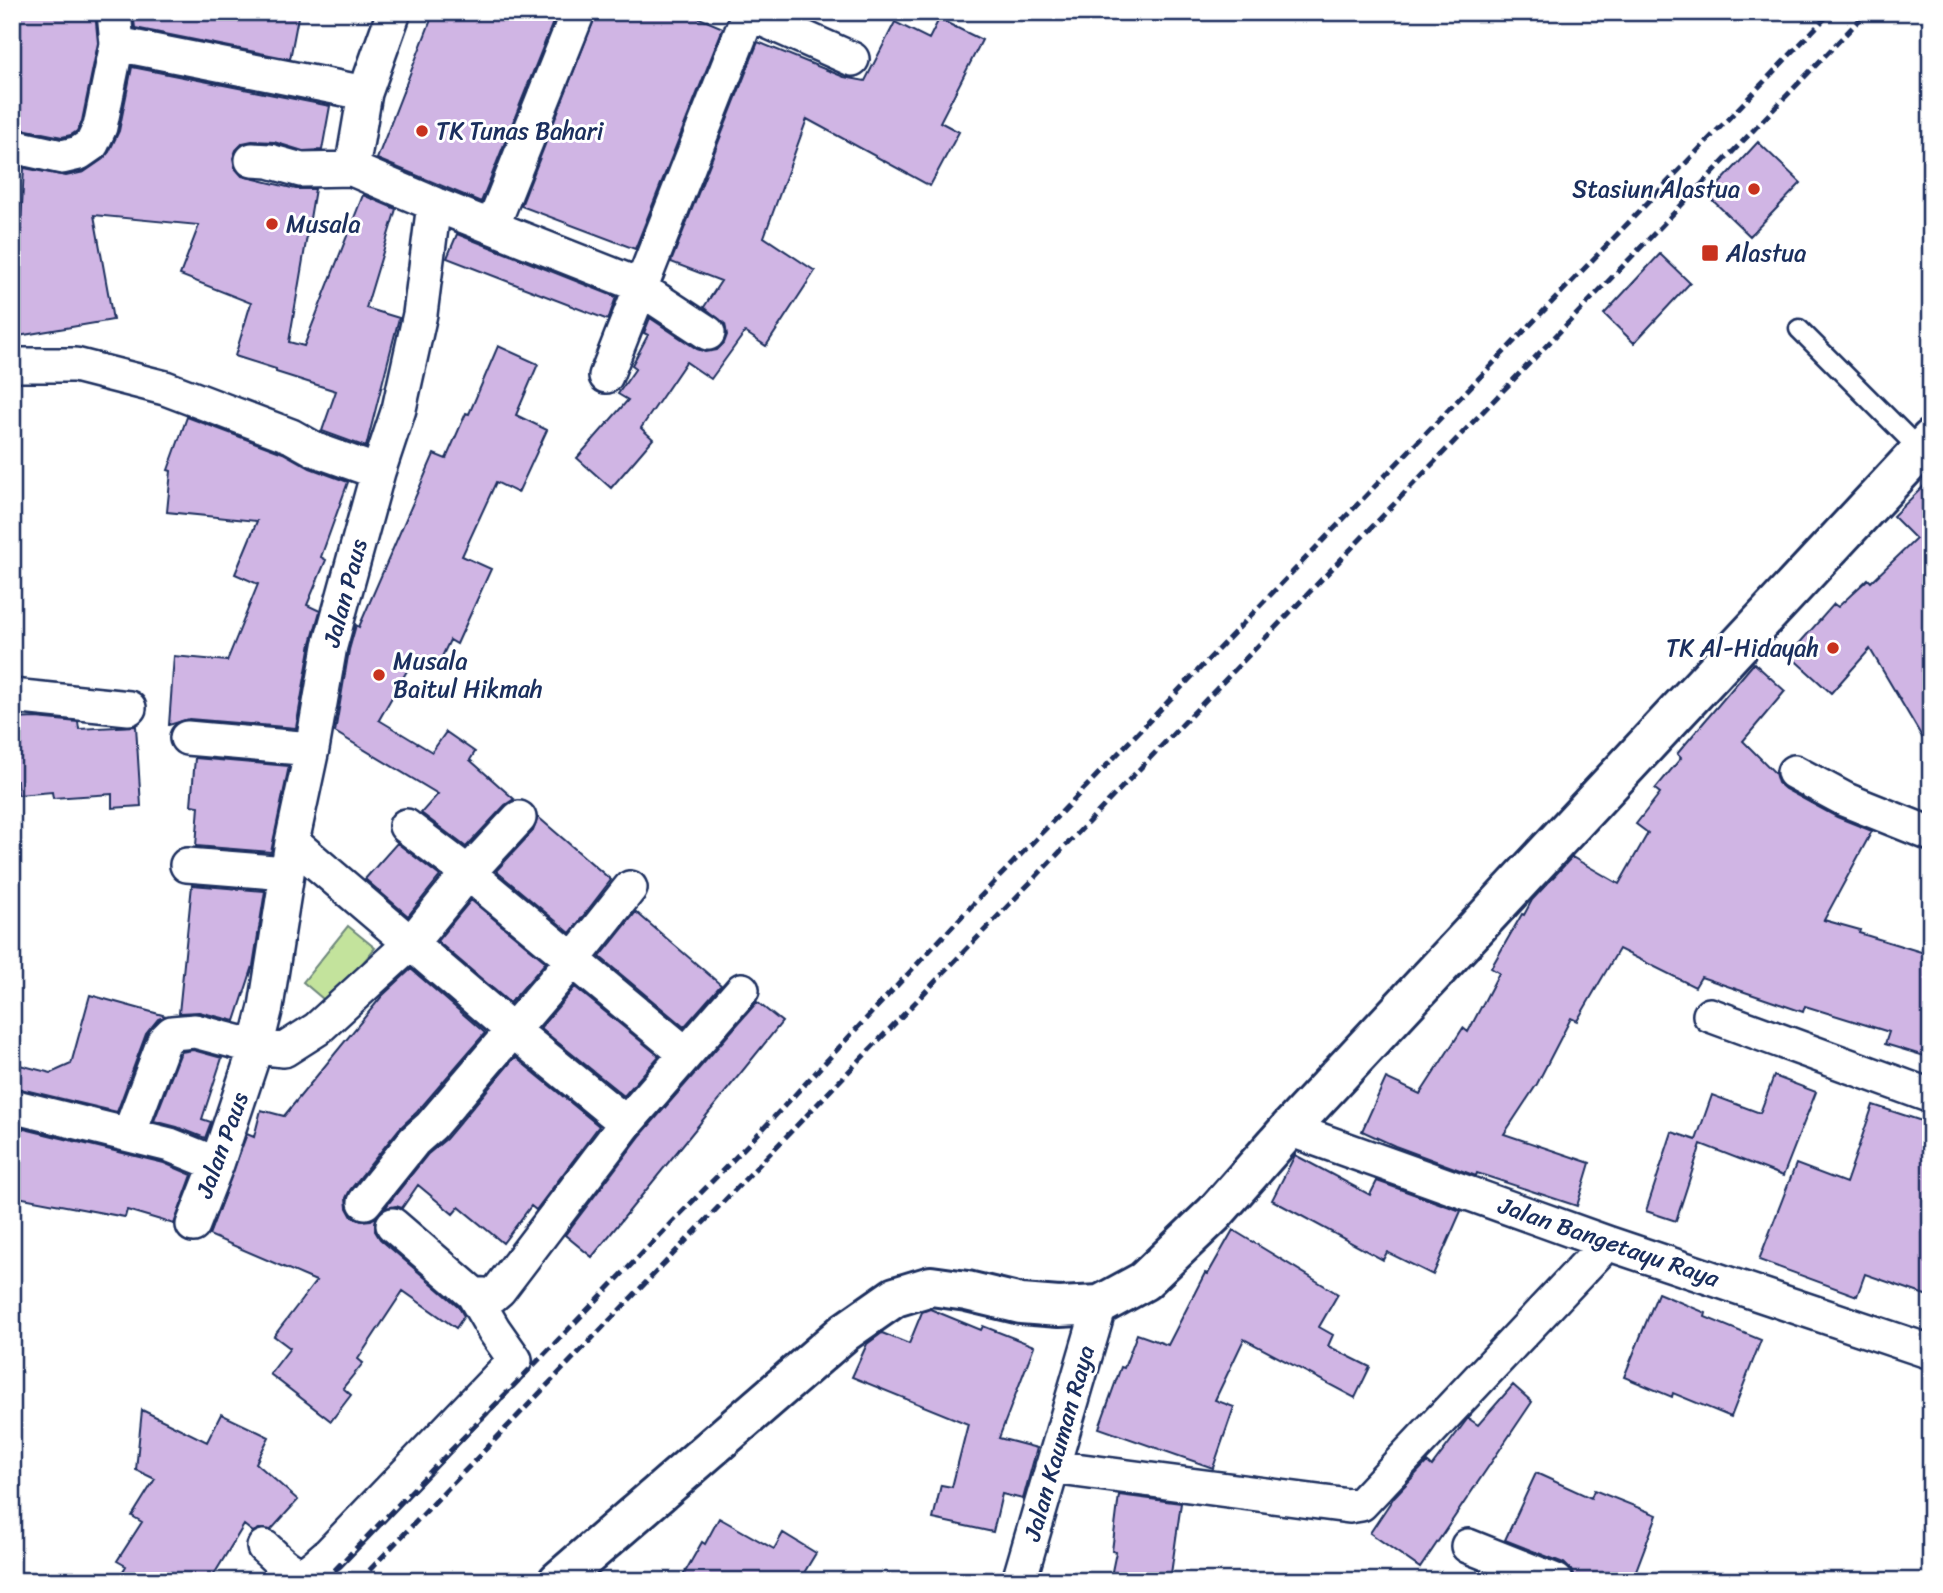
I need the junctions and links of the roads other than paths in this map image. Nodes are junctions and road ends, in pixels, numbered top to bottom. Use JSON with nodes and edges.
{"nodes":[{"id":1,"x":394,"y":12,"type":"edge"},
{"id":2,"x":578,"y":12,"type":"edge"},
{"id":3,"x":747,"y":13,"type":"edge"},
{"id":4,"x":116,"y":28,"type":"edge"},
{"id":5,"x":852,"y":59,"type":"dead end"},
{"id":6,"x":365,"y":93,"type":"junction"},
{"id":7,"x":12,"y":146,"type":"edge"},
{"id":8,"x":253,"y":160,"type":"dead end"},
{"id":9,"x":352,"y":169,"type":"junction"},
{"id":10,"x":434,"y":204,"type":"junction"},
{"id":11,"x":492,"y":227,"type":"junction"},
{"id":12,"x":641,"y":287,"type":"junction"},
{"id":13,"x":1799,"y":329,"type":"dead end"},
{"id":14,"x":708,"y":333,"type":"dead end"},
{"id":15,"x":12,"y":365,"type":"edge"},
{"id":16,"x":606,"y":376,"type":"dead end"},
{"id":17,"x":1925,"y":444,"type":"edge"},
{"id":18,"x":378,"y":472,"type":"junction"},
{"id":19,"x":12,"y":696,"type":"edge"},
{"id":20,"x":129,"y":708,"type":"dead end"},
{"id":21,"x":187,"y":738,"type":"dead end"},
{"id":22,"x":312,"y":750,"type":"junction"},
{"id":23,"x":1794,"y":772,"type":"dead end"},
{"id":24,"x":519,"y":818,"type":"dead end"},
{"id":25,"x":405,"y":826,"type":"dead end"},
{"id":26,"x":1931,"y":834,"type":"edge"},
{"id":27,"x":289,"y":858,"type":"junction"},
{"id":28,"x":187,"y":865,"type":"dead end"},
{"id":29,"x":468,"y":873,"type":"junction"},
{"id":30,"x":630,"y":888,"type":"dead end"},
{"id":31,"x":411,"y":943,"type":"junction"},
{"id":32,"x":572,"y":961,"type":"junction"},
{"id":33,"x":742,"y":990,"type":"dead end"},
{"id":34,"x":1710,"y":1015,"type":"dead end"},
{"id":35,"x":512,"y":1030,"type":"junction"},
{"id":36,"x":256,"y":1047,"type":"junction"},
{"id":37,"x":686,"y":1054,"type":"junction"},
{"id":38,"x":1931,"y":1096,"type":"edge"},
{"id":39,"x":12,"y":1106,"type":"edge"},
{"id":40,"x":626,"y":1123,"type":"junction"},
{"id":41,"x":1289,"y":1129,"type":"junction"},
{"id":42,"x":129,"y":1134,"type":"junction"},
{"id":43,"x":217,"y":1164,"type":"junction"},
{"id":44,"x":365,"y":1202,"type":"dead end"},
{"id":45,"x":393,"y":1225,"type":"dead end"},
{"id":46,"x":193,"y":1226,"type":"dead end"},
{"id":47,"x":1607,"y":1243,"type":"junction"},
{"id":48,"x":473,"y":1294,"type":"junction"},
{"id":49,"x":1100,"y":1305,"type":"junction"},
{"id":50,"x":1931,"y":1352,"type":"edge"},
{"id":51,"x":1052,"y":1467,"type":"junction"},
{"id":52,"x":1468,"y":1546,"type":"dead end"},
{"id":53,"x":264,"y":1547,"type":"dead end"},
{"id":54,"x":558,"y":1581,"type":"edge"},
{"id":55,"x":1019,"y":1581,"type":"edge"},
{"id":56,"x":1556,"y":1581,"type":"edge"}],
"edges":[{"from":1,"to":6,"type":"street"},
{"from":2,"to":11,"type":"street"},
{"from":3,"to":5,"type":"street"},
{"from":3,"to":12,"type":"street"},
{"from":4,"to":6,"type":"street"},
{"from":4,"to":7,"type":"street"},
{"from":6,"to":9,"type":"street"},
{"from":8,"to":9,"type":"street"},
{"from":9,"to":10,"type":"street"},
{"from":10,"to":11,"type":"street"},
{"from":10,"to":18,"type":"street","name":"Jalan Paus"},
{"from":11,"to":12,"type":"street"},
{"from":12,"to":14,"type":"street"},
{"from":12,"to":16,"type":"street"},
{"from":13,"to":17,"type":"lane"},
{"from":15,"to":18,"type":"street"},
{"from":17,"to":41,"type":"street"},
{"from":18,"to":22,"type":"street","name":"Jalan Paus"},
{"from":19,"to":20,"type":"street"},
{"from":21,"to":22,"type":"street"},
{"from":22,"to":27,"type":"street","name":"Jalan Paus"},
{"from":23,"to":26,"type":"street"},
{"from":24,"to":29,"type":"street"},
{"from":25,"to":29,"type":"street"},
{"from":27,"to":28,"type":"street"},
{"from":27,"to":31,"type":"street"},
{"from":27,"to":36,"type":"street","name":"Jalan Paus"},
{"from":29,"to":31,"type":"street"},
{"from":29,"to":32,"type":"street"},
{"from":30,"to":32,"type":"street"},
{"from":31,"to":35,"type":"street"},
{"from":31,"to":36,"type":"street"},
{"from":32,"to":35,"type":"street"},
{"from":32,"to":37,"type":"street"},
{"from":33,"to":37,"type":"street"},
{"from":34,"to":38,"type":"street"},
{"from":35,"to":40,"type":"street"},
{"from":35,"to":44,"type":"street"},
{"from":36,"to":42,"type":"street"},
{"from":36,"to":43,"type":"street","name":"Jalan Paus"},
{"from":37,"to":40,"type":"street"},
{"from":39,"to":42,"type":"street"},
{"from":40,"to":48,"type":"street"},
{"from":41,"to":47,"type":"street","name":"Jalan Bangetayu Raya"},
{"from":41,"to":49,"type":"street"},
{"from":42,"to":43,"type":"street"},
{"from":43,"to":46,"type":"street","name":"Jalan Paus"},
{"from":45,"to":48,"type":"street"},
{"from":47,"to":50,"type":"street","name":"Jalan Bangetayu Raya"},
{"from":47,"to":51,"type":"street"},
{"from":48,"to":53,"type":"street"},
{"from":49,"to":51,"type":"street","name":"Jalan Kauman Raya"},
{"from":49,"to":54,"type":"street"},
{"from":51,"to":55,"type":"street","name":"Jalan Kauman Raya"},
{"from":52,"to":56,"type":"street"}]}
